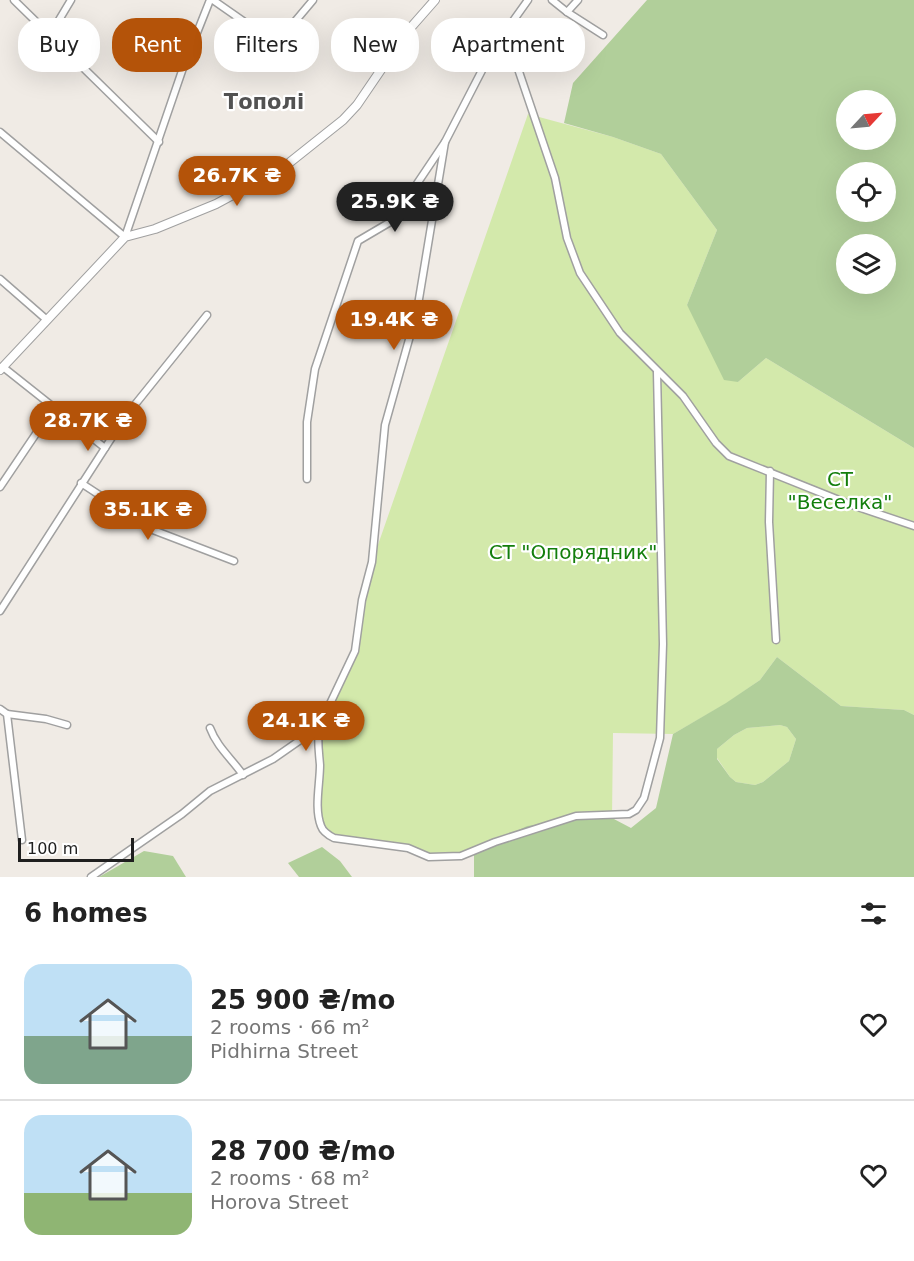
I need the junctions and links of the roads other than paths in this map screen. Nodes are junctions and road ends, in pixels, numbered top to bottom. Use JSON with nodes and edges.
{"nodes":[{"id":1,"x":14,"y":0,"type":"edge"},
{"id":2,"x":71,"y":0,"type":"edge"},
{"id":3,"x":212,"y":0,"type":"edge"},
{"id":4,"x":313,"y":0,"type":"edge"},
{"id":5,"x":435,"y":0,"type":"edge"},
{"id":6,"x":528,"y":0,"type":"edge"},
{"id":7,"x":552,"y":0,"type":"edge"},
{"id":8,"x":578,"y":0,"type":"edge"},
{"id":9,"x":567,"y":12,"type":"junction"},
{"id":10,"x":33,"y":18,"type":"edge"},
{"id":11,"x":60,"y":18,"type":"edge"},
{"id":12,"x":516,"y":18,"type":"edge"},
{"id":13,"x":603,"y":35,"type":"dead end"},
{"id":14,"x":88,"y":72,"type":"edge"},
{"id":15,"x":481,"y":72,"type":"edge"},
{"id":16,"x":519,"y":72,"type":"edge"},
{"id":17,"x":0,"y":132,"type":"edge"},
{"id":18,"x":159,"y":142,"type":"junction"},
{"id":19,"x":445,"y":142,"type":"junction"},
{"id":20,"x":125,"y":237,"type":"junction"},
{"id":21,"x":0,"y":279,"type":"edge"},
{"id":22,"x":207,"y":315,"type":"dead end"},
{"id":23,"x":47,"y":320,"type":"junction"},
{"id":24,"x":2,"y":368,"type":"edge"},
{"id":25,"x":657,"y":372,"type":"junction"},
{"id":26,"x":54,"y":407,"type":"junction"},
{"id":27,"x":105,"y":448,"type":"junction"},
{"id":28,"x":770,"y":471,"type":"junction"},
{"id":29,"x":307,"y":479,"type":"dead end"},
{"id":30,"x":81,"y":483,"type":"junction"},
{"id":31,"x":0,"y":487,"type":"edge"},
{"id":32,"x":914,"y":526,"type":"edge"},
{"id":33,"x":234,"y":561,"type":"dead end"},
{"id":34,"x":0,"y":611,"type":"edge"},
{"id":35,"x":776,"y":640,"type":"dead end"},
{"id":36,"x":0,"y":709,"type":"edge"},
{"id":37,"x":7,"y":714,"type":"junction"},
{"id":38,"x":67,"y":725,"type":"dead end"},
{"id":39,"x":319,"y":727,"type":"junction"},
{"id":40,"x":210,"y":728,"type":"dead end"},
{"id":41,"x":243,"y":775,"type":"junction"},
{"id":42,"x":22,"y":840,"type":"dead end"},
{"id":43,"x":91,"y":877,"type":"edge"}],
"edges":[{"from":1,"to":10,"type":"street"},
{"from":2,"to":11,"type":"street"},
{"from":3,"to":4,"type":"street"},
{"from":3,"to":18,"type":"street"},
{"from":5,"to":20,"type":"street"},
{"from":6,"to":12,"type":"street"},
{"from":7,"to":9,"type":"street"},
{"from":8,"to":9,"type":"street"},
{"from":9,"to":13,"type":"street"},
{"from":14,"to":18,"type":"street"},
{"from":15,"to":19,"type":"street"},
{"from":16,"to":25,"type":"street"},
{"from":17,"to":20,"type":"street"},
{"from":18,"to":20,"type":"street"},
{"from":19,"to":29,"type":"street"},
{"from":19,"to":39,"type":"street"},
{"from":20,"to":23,"type":"street"},
{"from":21,"to":23,"type":"street"},
{"from":22,"to":27,"type":"street"},
{"from":23,"to":24,"type":"street"},
{"from":24,"to":26,"type":"street"},
{"from":25,"to":28,"type":"street"},
{"from":25,"to":39,"type":"street"},
{"from":26,"to":27,"type":"street"},
{"from":26,"to":31,"type":"street"},
{"from":27,"to":30,"type":"street"},
{"from":28,"to":32,"type":"street"},
{"from":28,"to":35,"type":"street"},
{"from":30,"to":33,"type":"street"},
{"from":30,"to":34,"type":"street"},
{"from":36,"to":37,"type":"street"},
{"from":37,"to":38,"type":"street"},
{"from":37,"to":42,"type":"street"},
{"from":39,"to":41,"type":"street"},
{"from":40,"to":41,"type":"street"},
{"from":41,"to":43,"type":"street"}]}
